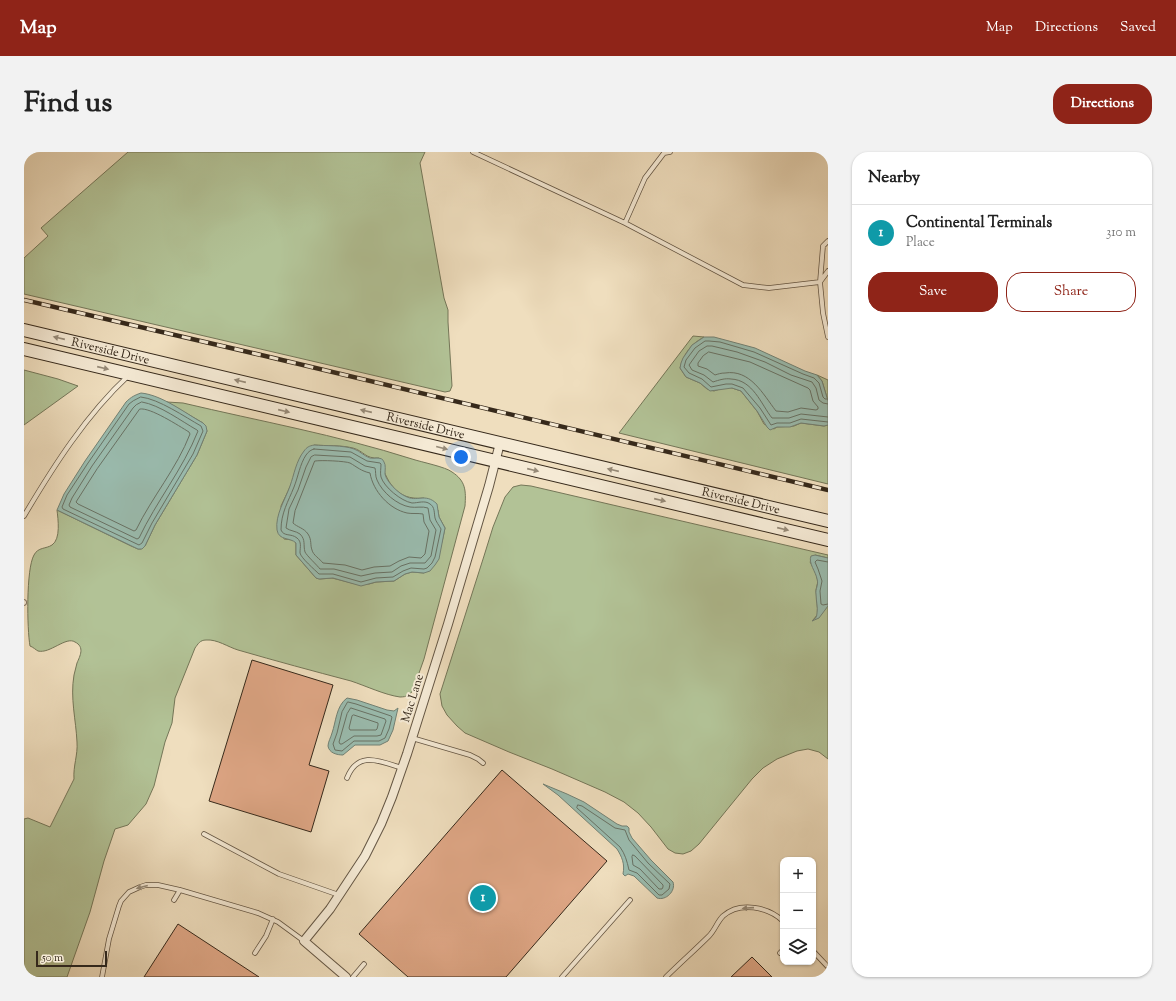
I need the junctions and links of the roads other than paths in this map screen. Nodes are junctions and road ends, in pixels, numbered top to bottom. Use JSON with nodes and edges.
{"nodes":[{"id":1,"x":473,"y":152,"type":"edge"},
{"id":2,"x":670,"y":152,"type":"edge"},
{"id":3,"x":625,"y":223,"type":"junction"},
{"id":4,"x":828,"y":241,"type":"edge"},
{"id":5,"x":828,"y":271,"type":"edge"},
{"id":6,"x":820,"y":282,"type":"junction"},
{"id":7,"x":24,"y":330,"type":"edge"},
{"id":8,"x":828,"y":337,"type":"edge"},
{"id":9,"x":24,"y":350,"type":"edge"},
{"id":10,"x":129,"y":374,"type":"junction"},
{"id":11,"x":500,"y":443,"type":"junction"},
{"id":12,"x":495,"y":461,"type":"junction"},
{"id":13,"x":24,"y":516,"type":"edge"},
{"id":14,"x":828,"y":520,"type":"edge"},
{"id":15,"x":828,"y":540,"type":"edge"},
{"id":16,"x":412,"y":738,"type":"junction"},
{"id":17,"x":484,"y":763,"type":"dead end"},
{"id":18,"x":402,"y":768,"type":"junction"},
{"id":19,"x":347,"y":778,"type":"dead end"},
{"id":20,"x":204,"y":834,"type":"dead end"},
{"id":21,"x":180,"y":890,"type":"junction"},
{"id":22,"x":339,"y":895,"type":"junction"},
{"id":23,"x":174,"y":900,"type":"dead end"},
{"id":24,"x":630,"y":900,"type":"dead end"},
{"id":25,"x":780,"y":918,"type":"edge"},
{"id":26,"x":273,"y":919,"type":"junction"},
{"id":27,"x":304,"y":941,"type":"junction"},
{"id":28,"x":255,"y":953,"type":"dead end"},
{"id":29,"x":816,"y":954,"type":"edge"},
{"id":30,"x":364,"y":964,"type":"dead end"},
{"id":31,"x":828,"y":966,"type":"edge"},
{"id":32,"x":102,"y":977,"type":"edge"},
{"id":33,"x":346,"y":977,"type":"edge"},
{"id":34,"x":353,"y":977,"type":"edge"},
{"id":35,"x":562,"y":977,"type":"edge"},
{"id":36,"x":666,"y":977,"type":"edge"}],
"edges":[{"from":1,"to":3,"type":"lane"},
{"from":2,"to":3,"type":"lane"},
{"from":3,"to":6,"type":"lane"},
{"from":4,"to":6,"type":"lane"},
{"from":5,"to":6,"type":"lane"},
{"from":6,"to":8,"type":"lane"},
{"from":11,"to":7,"type":"main road","name":"Riverside Drive","one_way":true},
{"from":9,"to":10,"type":"main road","name":"Riverside Drive","one_way":true},
{"from":10,"to":12,"type":"main road","name":"Riverside Drive","one_way":true},
{"from":10,"to":13,"type":"lane"},
{"from":11,"to":12,"type":"street","name":"Mac Lane"},
{"from":14,"to":11,"type":"main road","name":"Riverside Drive","one_way":true},
{"from":12,"to":15,"type":"main road","name":"Riverside Drive","one_way":true},
{"from":12,"to":16,"type":"street","name":"Mac Lane"},
{"from":16,"to":17,"type":"lane"},
{"from":16,"to":18,"type":"street","name":"Mac Lane"},
{"from":18,"to":19,"type":"lane"},
{"from":18,"to":22,"type":"street","name":"Mac Lane"},
{"from":20,"to":22,"type":"lane"},
{"from":21,"to":23,"type":"lane"},
{"from":21,"to":26,"type":"lane"},
{"from":21,"to":32,"type":"lane","one_way":true},
{"from":22,"to":27,"type":"street","name":"Mac Lane"},
{"from":24,"to":35,"type":"lane"},
{"from":25,"to":36,"type":"lane","one_way":true},
{"from":26,"to":27,"type":"lane"},
{"from":26,"to":28,"type":"lane"},
{"from":27,"to":33,"type":"street"},
{"from":29,"to":31,"type":"lane"},
{"from":30,"to":34,"type":"lane"}]}
